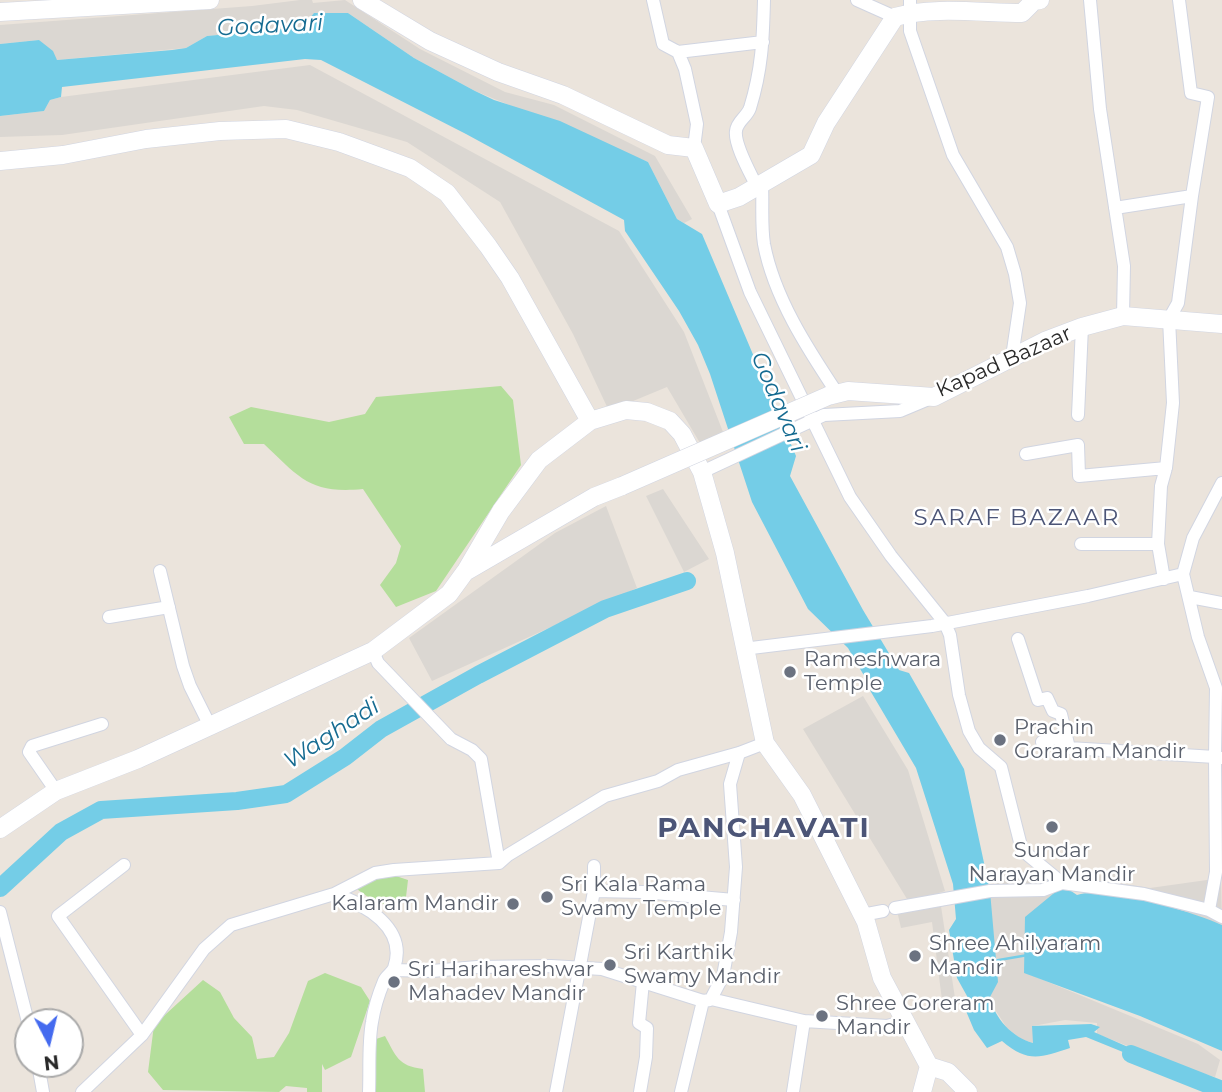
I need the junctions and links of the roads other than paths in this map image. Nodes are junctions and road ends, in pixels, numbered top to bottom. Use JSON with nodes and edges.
{"nodes":[{"id":1,"x":210,"y":0,"type":"edge"},
{"id":2,"x":362,"y":0,"type":"edge"},
{"id":3,"x":653,"y":0,"type":"edge"},
{"id":4,"x":764,"y":0,"type":"edge"},
{"id":5,"x":857,"y":0,"type":"edge"},
{"id":6,"x":1041,"y":0,"type":"edge"},
{"id":7,"x":1090,"y":0,"type":"edge"},
{"id":8,"x":1179,"y":0,"type":"edge"},
{"id":9,"x":905,"y":10,"type":"edge"},
{"id":10,"x":0,"y":12,"type":"edge"},
{"id":11,"x":763,"y":42,"type":"junction"},
{"id":12,"x":678,"y":52,"type":"junction"},
{"id":13,"x":694,"y":148,"type":"junction"},
{"id":14,"x":0,"y":161,"type":"edge"},
{"id":15,"x":760,"y":186,"type":"junction"},
{"id":16,"x":1192,"y":196,"type":"junction"},
{"id":17,"x":718,"y":204,"type":"junction"},
{"id":18,"x":1115,"y":208,"type":"junction"},
{"id":19,"x":1123,"y":316,"type":"junction"},
{"id":20,"x":1169,"y":319,"type":"junction"},
{"id":21,"x":1222,"y":324,"type":"edge"},
{"id":22,"x":1082,"y":327,"type":"junction"},
{"id":23,"x":1012,"y":357,"type":"junction"},
{"id":24,"x":832,"y":394,"type":"junction"},
{"id":25,"x":934,"y":397,"type":"junction"},
{"id":26,"x":1078,"y":415,"type":"dead end"},
{"id":27,"x":590,"y":421,"type":"junction"},
{"id":28,"x":813,"y":421,"type":"junction"},
{"id":29,"x":1026,"y":454,"type":"dead end"},
{"id":30,"x":1166,"y":468,"type":"junction"},
{"id":31,"x":702,"y":472,"type":"junction"},
{"id":32,"x":1222,"y":483,"type":"edge"},
{"id":33,"x":1218,"y":498,"type":"edge"},
{"id":34,"x":1081,"y":544,"type":"dead end"},
{"id":35,"x":1158,"y":544,"type":"junction"},
{"id":36,"x":160,"y":571,"type":"dead end"},
{"id":37,"x":465,"y":572,"type":"junction"},
{"id":38,"x":1183,"y":574,"type":"junction"},
{"id":39,"x":1164,"y":579,"type":"junction"},
{"id":40,"x":1190,"y":597,"type":"junction"},
{"id":41,"x":1222,"y":603,"type":"edge"},
{"id":42,"x":169,"y":607,"type":"junction"},
{"id":43,"x":109,"y":617,"type":"dead end"},
{"id":44,"x":945,"y":623,"type":"junction"},
{"id":45,"x":1018,"y":639,"type":"dead end"},
{"id":46,"x":743,"y":649,"type":"junction"},
{"id":47,"x":373,"y":651,"type":"junction"},
{"id":48,"x":1219,"y":689,"type":"edge"},
{"id":49,"x":102,"y":724,"type":"dead end"},
{"id":50,"x":210,"y":726,"type":"junction"},
{"id":51,"x":1042,"y":742,"type":"dead end"},
{"id":52,"x":765,"y":743,"type":"junction"},
{"id":53,"x":1069,"y":748,"type":"junction"},
{"id":54,"x":739,"y":753,"type":"junction"},
{"id":55,"x":1218,"y":758,"type":"edge"},
{"id":56,"x":56,"y":791,"type":"junction"},
{"id":57,"x":0,"y":829,"type":"edge"},
{"id":58,"x":499,"y":863,"type":"junction"},
{"id":59,"x":124,"y":865,"type":"dead end"},
{"id":60,"x":594,"y":866,"type":"dead end"},
{"id":61,"x":1219,"y":871,"type":"edge"},
{"id":62,"x":1062,"y":883,"type":"junction"},
{"id":63,"x":594,"y":891,"type":"junction"},
{"id":64,"x":334,"y":894,"type":"junction"},
{"id":65,"x":734,"y":900,"type":"junction"},
{"id":66,"x":1209,"y":910,"type":"junction"},
{"id":67,"x":0,"y":912,"type":"edge"},
{"id":68,"x":862,"y":915,"type":"junction"},
{"id":69,"x":1222,"y":917,"type":"edge"},
{"id":70,"x":580,"y":967,"type":"junction"},
{"id":71,"x":393,"y":970,"type":"junction"},
{"id":72,"x":643,"y":982,"type":"junction"},
{"id":73,"x":707,"y":1000,"type":"junction"},
{"id":74,"x":25,"y":1008,"type":"edge"},
{"id":75,"x":804,"y":1021,"type":"junction"},
{"id":76,"x":905,"y":1021,"type":"junction"},
{"id":77,"x":142,"y":1035,"type":"junction"},
{"id":78,"x":929,"y":1066,"type":"junction"},
{"id":79,"x":82,"y":1092,"type":"edge"},
{"id":80,"x":369,"y":1092,"type":"edge"},
{"id":81,"x":556,"y":1092,"type":"edge"},
{"id":82,"x":640,"y":1092,"type":"edge"},
{"id":83,"x":681,"y":1092,"type":"edge"},
{"id":84,"x":793,"y":1092,"type":"edge"},
{"id":85,"x":922,"y":1092,"type":"edge"},
{"id":86,"x":968,"y":1092,"type":"edge"}],
"edges":[{"from":1,"to":10,"type":"street"},
{"from":2,"to":13,"type":"street"},
{"from":3,"to":12,"type":"street"},
{"from":4,"to":11,"type":"street"},
{"from":5,"to":9,"type":"street"},
{"from":6,"to":9,"type":"street"},
{"from":7,"to":18,"type":"street"},
{"from":8,"to":16,"type":"street"},
{"from":9,"to":15,"type":"street"},
{"from":9,"to":23,"type":"street"},
{"from":11,"to":12,"type":"street"},
{"from":11,"to":15,"type":"street"},
{"from":12,"to":13,"type":"street"},
{"from":13,"to":17,"type":"street"},
{"from":14,"to":27,"type":"street"},
{"from":15,"to":17,"type":"street"},
{"from":15,"to":24,"type":"street"},
{"from":16,"to":18,"type":"street"},
{"from":16,"to":20,"type":"street"},
{"from":17,"to":28,"type":"street"},
{"from":18,"to":19,"type":"street"},
{"from":19,"to":20,"type":"street","name":"Kapad Bazaar"},
{"from":19,"to":22,"type":"street","name":"Kapad Bazaar"},
{"from":20,"to":21,"type":"street","name":"Kapad Bazaar"},
{"from":20,"to":30,"type":"street"},
{"from":22,"to":23,"type":"street","name":"Kapad Bazaar"},
{"from":22,"to":26,"type":"street"},
{"from":23,"to":25,"type":"street","name":"Kapad Bazaar"},
{"from":24,"to":25,"type":"street","name":"Kapad Bazaar"},
{"from":24,"to":37,"type":"street","bridge":true},
{"from":25,"to":28,"type":"street"},
{"from":27,"to":31,"type":"street"},
{"from":27,"to":37,"type":"street"},
{"from":28,"to":31,"type":"street"},
{"from":28,"to":44,"type":"street"},
{"from":29,"to":30,"type":"street"},
{"from":30,"to":35,"type":"street"},
{"from":31,"to":46,"type":"street"},
{"from":32,"to":33,"type":"street"},
{"from":33,"to":38,"type":"street"},
{"from":34,"to":35,"type":"street"},
{"from":35,"to":39,"type":"street"},
{"from":36,"to":42,"type":"street"},
{"from":37,"to":47,"type":"street"},
{"from":38,"to":39,"type":"street"},
{"from":38,"to":40,"type":"street"},
{"from":39,"to":44,"type":"street"},
{"from":40,"to":41,"type":"street"},
{"from":40,"to":48,"type":"street"},
{"from":42,"to":43,"type":"street"},
{"from":42,"to":50,"type":"street"},
{"from":44,"to":46,"type":"street"},
{"from":44,"to":62,"type":"street"},
{"from":45,"to":53,"type":"street"},
{"from":46,"to":52,"type":"street"},
{"from":47,"to":50,"type":"street"},
{"from":47,"to":58,"type":"street"},
{"from":48,"to":55,"type":"street"},
{"from":49,"to":56,"type":"street"},
{"from":50,"to":56,"type":"street"},
{"from":51,"to":53,"type":"street"},
{"from":52,"to":54,"type":"street"},
{"from":52,"to":68,"type":"street"},
{"from":53,"to":55,"type":"street"},
{"from":54,"to":58,"type":"street"},
{"from":54,"to":65,"type":"street"},
{"from":55,"to":61,"type":"street"},
{"from":56,"to":57,"type":"street"},
{"from":58,"to":64,"type":"street"},
{"from":59,"to":77,"type":"street"},
{"from":60,"to":63,"type":"street"},
{"from":61,"to":66,"type":"street"},
{"from":62,"to":66,"type":"street"},
{"from":62,"to":68,"type":"street"},
{"from":63,"to":65,"type":"street"},
{"from":63,"to":70,"type":"street"},
{"from":64,"to":71,"type":"street"},
{"from":64,"to":77,"type":"street"},
{"from":65,"to":73,"type":"street"},
{"from":66,"to":69,"type":"street"},
{"from":67,"to":74,"type":"street"},
{"from":68,"to":76,"type":"street"},
{"from":70,"to":71,"type":"street"},
{"from":70,"to":72,"type":"street"},
{"from":70,"to":81,"type":"street"},
{"from":71,"to":80,"type":"street"},
{"from":72,"to":73,"type":"street"},
{"from":72,"to":82,"type":"street"},
{"from":73,"to":75,"type":"street"},
{"from":73,"to":83,"type":"street"},
{"from":75,"to":76,"type":"street"},
{"from":75,"to":84,"type":"street"},
{"from":76,"to":78,"type":"street"},
{"from":77,"to":79,"type":"street"},
{"from":78,"to":85,"type":"street"},
{"from":78,"to":86,"type":"street"}]}
